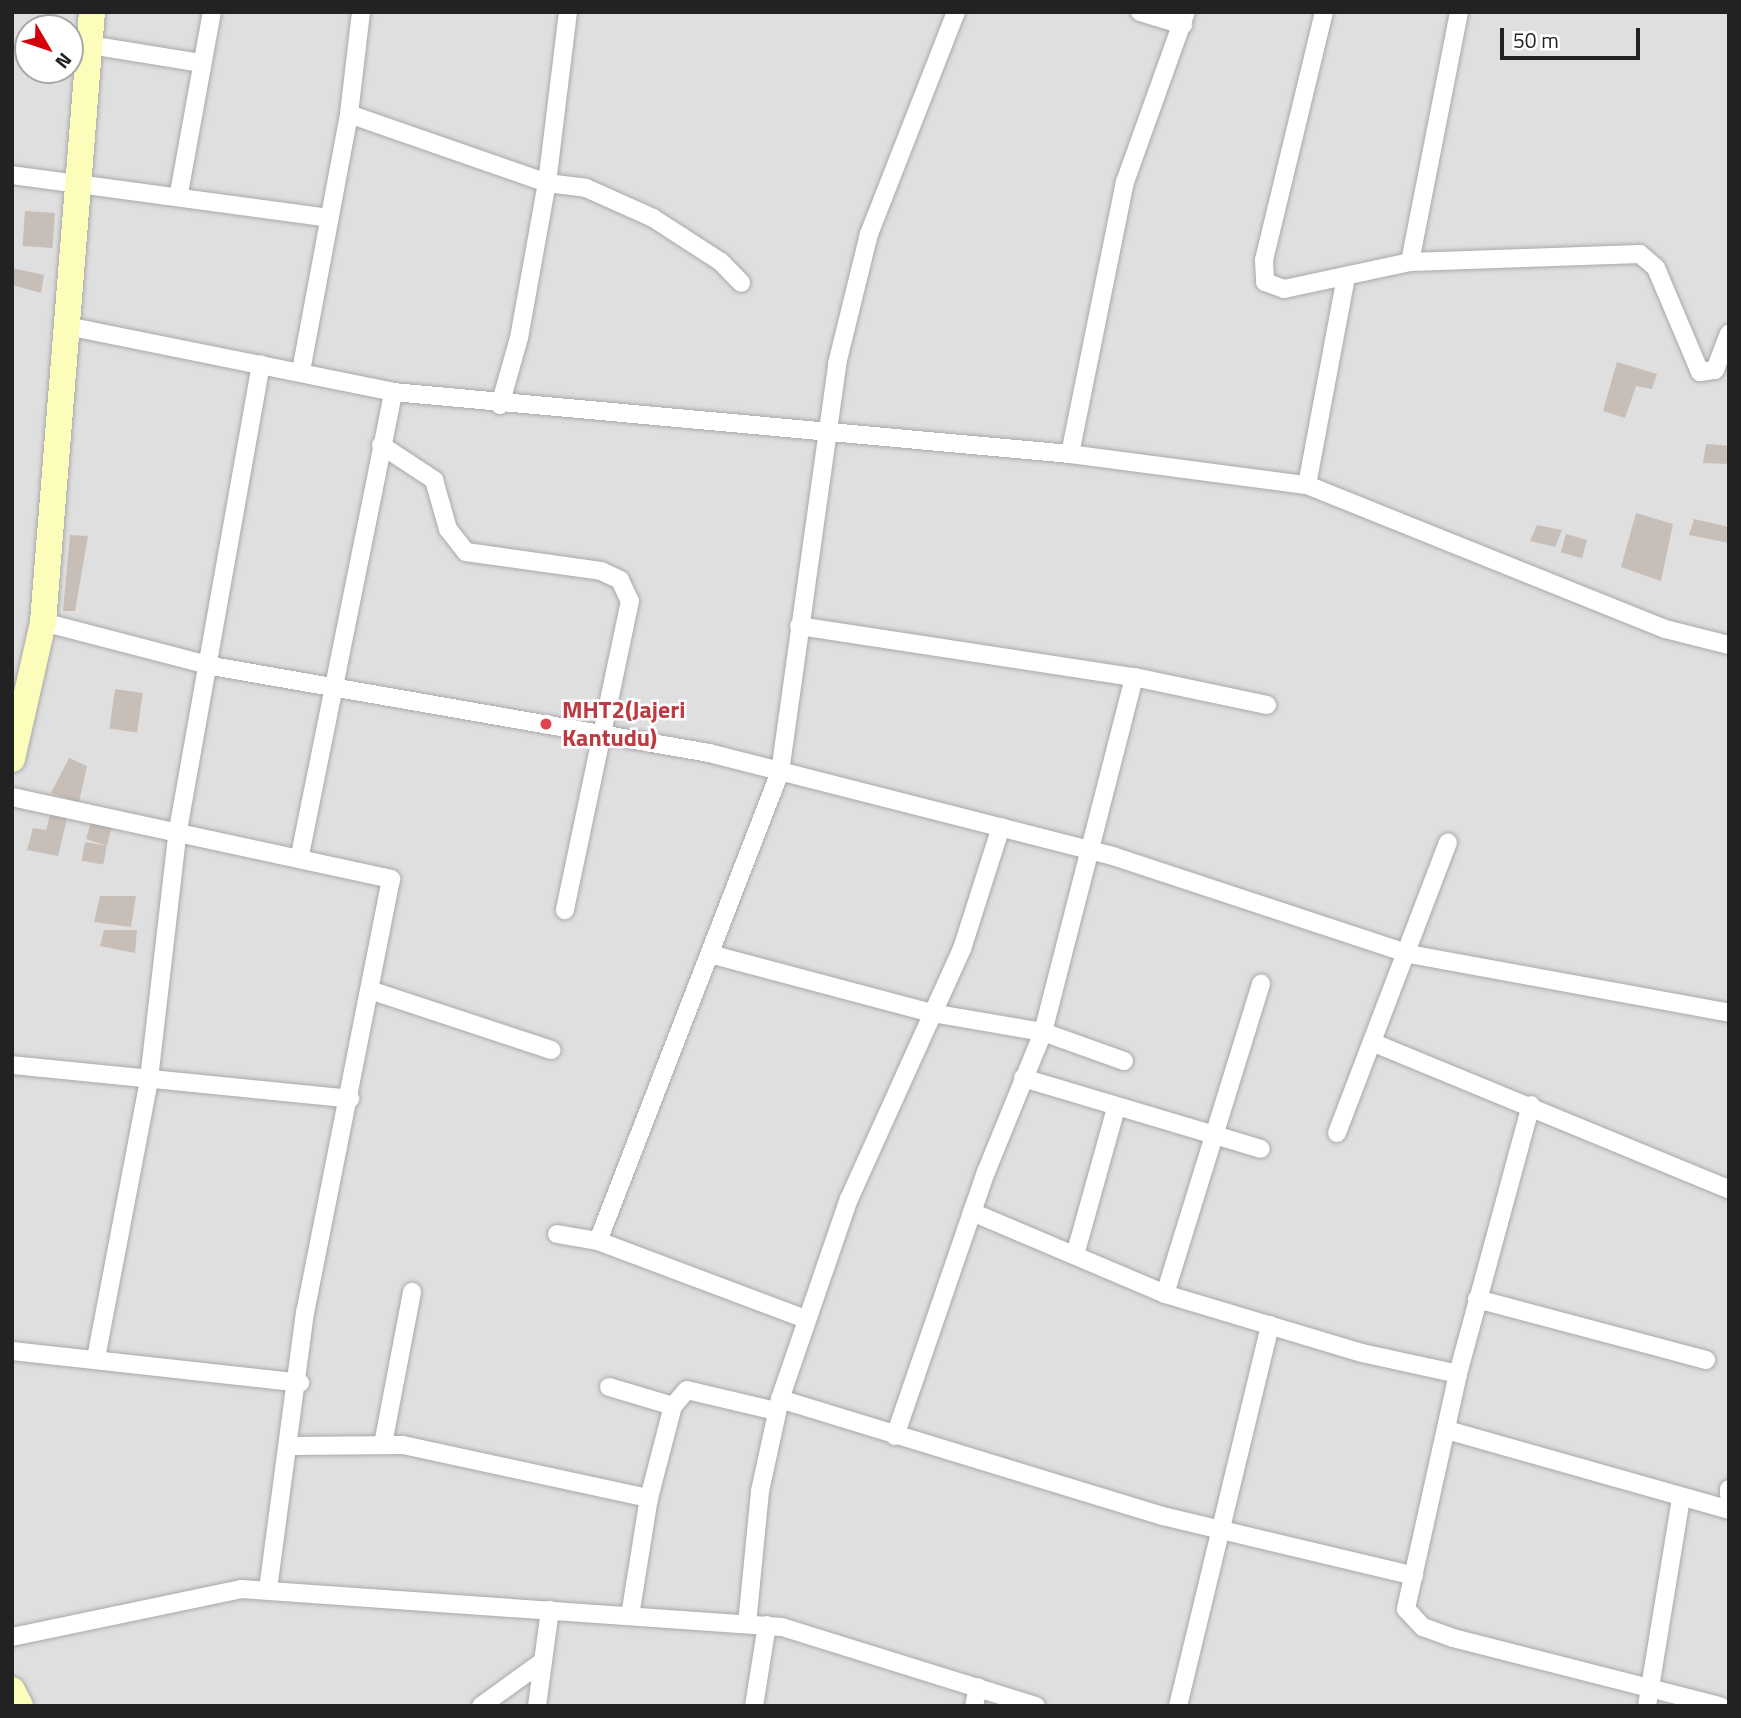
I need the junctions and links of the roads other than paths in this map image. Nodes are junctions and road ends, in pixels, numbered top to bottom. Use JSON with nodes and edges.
{"nodes":[{"id":1,"x":92,"y":12,"type":"edge"},
{"id":2,"x":212,"y":12,"type":"edge"},
{"id":3,"x":361,"y":12,"type":"edge"},
{"id":4,"x":568,"y":12,"type":"edge"},
{"id":5,"x":956,"y":12,"type":"edge"},
{"id":6,"x":1140,"y":12,"type":"edge"},
{"id":7,"x":1324,"y":12,"type":"edge"},
{"id":8,"x":1458,"y":12,"type":"edge"},
{"id":9,"x":1185,"y":19,"type":"edge"},
{"id":10,"x":90,"y":45,"type":"junction"},
{"id":11,"x":201,"y":63,"type":"junction"},
{"id":12,"x":349,"y":114,"type":"junction"},
{"id":13,"x":12,"y":175,"type":"edge"},
{"id":14,"x":78,"y":182,"type":"junction"},
{"id":15,"x":547,"y":183,"type":"junction"},
{"id":16,"x":179,"y":193,"type":"junction"},
{"id":17,"x":329,"y":218,"type":"junction"},
{"id":18,"x":1410,"y":262,"type":"junction"},
{"id":19,"x":1346,"y":277,"type":"junction"},
{"id":20,"x":741,"y":283,"type":"dead end"},
{"id":21,"x":67,"y":327,"type":"junction"},
{"id":22,"x":1729,"y":334,"type":"edge"},
{"id":23,"x":261,"y":364,"type":"junction"},
{"id":24,"x":301,"y":371,"type":"junction"},
{"id":25,"x":393,"y":392,"type":"junction"},
{"id":26,"x":500,"y":405,"type":"junction"},
{"id":27,"x":824,"y":433,"type":"junction"},
{"id":28,"x":381,"y":445,"type":"junction"},
{"id":29,"x":1070,"y":454,"type":"junction"},
{"id":30,"x":1307,"y":485,"type":"junction"},
{"id":31,"x":43,"y":622,"type":"junction"},
{"id":32,"x":799,"y":626,"type":"junction"},
{"id":33,"x":1729,"y":645,"type":"edge"},
{"id":34,"x":212,"y":666,"type":"junction"},
{"id":35,"x":1134,"y":677,"type":"junction"},
{"id":36,"x":337,"y":687,"type":"junction"},
{"id":37,"x":1267,"y":705,"type":"dead end"},
{"id":38,"x":603,"y":735,"type":"junction"},
{"id":39,"x":12,"y":758,"type":"edge"},
{"id":40,"x":780,"y":772,"type":"junction"},
{"id":41,"x":12,"y":797,"type":"edge"},
{"id":42,"x":1001,"y":827,"type":"junction"},
{"id":43,"x":178,"y":830,"type":"junction"},
{"id":44,"x":1448,"y":842,"type":"dead end"},
{"id":45,"x":1089,"y":850,"type":"junction"},
{"id":46,"x":300,"y":855,"type":"junction"},
{"id":47,"x":565,"y":910,"type":"dead end"},
{"id":48,"x":710,"y":954,"type":"junction"},
{"id":49,"x":1409,"y":954,"type":"junction"},
{"id":50,"x":1261,"y":984,"type":"dead end"},
{"id":51,"x":373,"y":991,"type":"junction"},
{"id":52,"x":932,"y":1013,"type":"junction"},
{"id":53,"x":1729,"y":1013,"type":"edge"},
{"id":54,"x":1043,"y":1032,"type":"junction"},
{"id":55,"x":1374,"y":1043,"type":"junction"},
{"id":56,"x":551,"y":1050,"type":"dead end"},
{"id":57,"x":1124,"y":1061,"type":"dead end"},
{"id":58,"x":12,"y":1065,"type":"edge"},
{"id":59,"x":1023,"y":1078,"type":"junction"},
{"id":60,"x":149,"y":1079,"type":"junction"},
{"id":61,"x":350,"y":1099,"type":"junction"},
{"id":62,"x":1531,"y":1105,"type":"junction"},
{"id":63,"x":1116,"y":1108,"type":"junction"},
{"id":64,"x":1337,"y":1133,"type":"dead end"},
{"id":65,"x":1214,"y":1136,"type":"junction"},
{"id":66,"x":1261,"y":1149,"type":"dead end"},
{"id":67,"x":1729,"y":1188,"type":"edge"},
{"id":68,"x":972,"y":1212,"type":"junction"},
{"id":69,"x":557,"y":1234,"type":"dead end"},
{"id":70,"x":598,"y":1241,"type":"junction"},
{"id":71,"x":1075,"y":1255,"type":"junction"},
{"id":72,"x":412,"y":1292,"type":"dead end"},
{"id":73,"x":1165,"y":1294,"type":"junction"},
{"id":74,"x":1477,"y":1299,"type":"junction"},
{"id":75,"x":806,"y":1319,"type":"junction"},
{"id":76,"x":1270,"y":1325,"type":"junction"},
{"id":77,"x":12,"y":1351,"type":"edge"},
{"id":78,"x":96,"y":1358,"type":"junction"},
{"id":79,"x":1706,"y":1360,"type":"dead end"},
{"id":80,"x":1458,"y":1374,"type":"junction"},
{"id":81,"x":300,"y":1382,"type":"junction"},
{"id":82,"x":609,"y":1387,"type":"dead end"},
{"id":83,"x":778,"y":1405,"type":"junction"},
{"id":84,"x":673,"y":1406,"type":"junction"},
{"id":85,"x":1447,"y":1430,"type":"junction"},
{"id":86,"x":895,"y":1436,"type":"junction"},
{"id":87,"x":383,"y":1444,"type":"junction"},
{"id":88,"x":290,"y":1446,"type":"junction"},
{"id":89,"x":1729,"y":1489,"type":"edge"},
{"id":90,"x":1729,"y":1494,"type":"edge"},
{"id":91,"x":649,"y":1498,"type":"junction"},
{"id":92,"x":1681,"y":1498,"type":"junction"},
{"id":93,"x":1729,"y":1510,"type":"edge"},
{"id":94,"x":1216,"y":1529,"type":"junction"},
{"id":95,"x":1414,"y":1576,"type":"junction"},
{"id":96,"x":268,"y":1591,"type":"junction"},
{"id":97,"x":550,"y":1610,"type":"junction"},
{"id":98,"x":630,"y":1616,"type":"junction"},
{"id":99,"x":747,"y":1624,"type":"junction"},
{"id":100,"x":767,"y":1625,"type":"junction"},
{"id":101,"x":12,"y":1637,"type":"edge"},
{"id":102,"x":542,"y":1661,"type":"junction"},
{"id":103,"x":1651,"y":1686,"type":"junction"},
{"id":104,"x":978,"y":1688,"type":"junction"},
{"id":105,"x":12,"y":1689,"type":"edge"},
{"id":106,"x":20,"y":1706,"type":"edge"},
{"id":107,"x":481,"y":1706,"type":"edge"},
{"id":108,"x":537,"y":1706,"type":"edge"},
{"id":109,"x":754,"y":1706,"type":"edge"},
{"id":110,"x":974,"y":1706,"type":"edge"},
{"id":111,"x":1036,"y":1706,"type":"edge"},
{"id":112,"x":1178,"y":1706,"type":"edge"},
{"id":113,"x":1647,"y":1706,"type":"edge"},
{"id":114,"x":1720,"y":1706,"type":"edge"}],
"edges":[{"from":1,"to":10,"type":"street"},
{"from":2,"to":11,"type":"street"},
{"from":3,"to":12,"type":"street"},
{"from":4,"to":15,"type":"street"},
{"from":5,"to":27,"type":"street"},
{"from":6,"to":9,"type":"street"},
{"from":7,"to":19,"type":"street"},
{"from":8,"to":18,"type":"street"},
{"from":9,"to":29,"type":"street"},
{"from":10,"to":11,"type":"street"},
{"from":10,"to":14,"type":"street"},
{"from":11,"to":16,"type":"street"},
{"from":12,"to":15,"type":"street"},
{"from":12,"to":17,"type":"street"},
{"from":13,"to":14,"type":"street"},
{"from":14,"to":16,"type":"street"},
{"from":14,"to":21,"type":"street"},
{"from":15,"to":20,"type":"street"},
{"from":15,"to":26,"type":"street"},
{"from":16,"to":17,"type":"street"},
{"from":17,"to":24,"type":"street"},
{"from":18,"to":19,"type":"street"},
{"from":18,"to":22,"type":"street"},
{"from":19,"to":30,"type":"street"},
{"from":21,"to":23,"type":"street"},
{"from":21,"to":31,"type":"street"},
{"from":23,"to":24,"type":"street"},
{"from":23,"to":34,"type":"street"},
{"from":24,"to":25,"type":"street"},
{"from":25,"to":26,"type":"street"},
{"from":25,"to":28,"type":"street"},
{"from":26,"to":27,"type":"street"},
{"from":27,"to":29,"type":"street"},
{"from":27,"to":32,"type":"street"},
{"from":28,"to":36,"type":"street"},
{"from":28,"to":38,"type":"street"},
{"from":29,"to":30,"type":"street"},
{"from":30,"to":33,"type":"street"},
{"from":31,"to":34,"type":"street"},
{"from":31,"to":39,"type":"street"},
{"from":32,"to":35,"type":"street"},
{"from":32,"to":40,"type":"street"},
{"from":34,"to":36,"type":"street"},
{"from":34,"to":43,"type":"street"},
{"from":35,"to":37,"type":"street"},
{"from":35,"to":45,"type":"street"},
{"from":36,"to":38,"type":"street"},
{"from":36,"to":46,"type":"street"},
{"from":38,"to":40,"type":"street"},
{"from":38,"to":47,"type":"street"},
{"from":40,"to":42,"type":"street"},
{"from":40,"to":48,"type":"street"},
{"from":41,"to":43,"type":"street"},
{"from":42,"to":45,"type":"street"},
{"from":42,"to":52,"type":"street"},
{"from":43,"to":46,"type":"street"},
{"from":43,"to":60,"type":"street"},
{"from":44,"to":49,"type":"street"},
{"from":45,"to":49,"type":"street"},
{"from":45,"to":54,"type":"street"},
{"from":46,"to":51,"type":"street"},
{"from":48,"to":52,"type":"street"},
{"from":48,"to":70,"type":"street"},
{"from":49,"to":53,"type":"street"},
{"from":49,"to":55,"type":"street"},
{"from":50,"to":65,"type":"street"},
{"from":51,"to":56,"type":"street"},
{"from":51,"to":61,"type":"street"},
{"from":52,"to":54,"type":"street"},
{"from":52,"to":75,"type":"street"},
{"from":54,"to":57,"type":"street"},
{"from":54,"to":59,"type":"street"},
{"from":55,"to":62,"type":"street"},
{"from":55,"to":64,"type":"street"},
{"from":58,"to":60,"type":"street"},
{"from":59,"to":63,"type":"street"},
{"from":59,"to":68,"type":"street"},
{"from":60,"to":61,"type":"street"},
{"from":60,"to":78,"type":"street"},
{"from":61,"to":81,"type":"street"},
{"from":62,"to":67,"type":"street"},
{"from":62,"to":74,"type":"street"},
{"from":63,"to":65,"type":"street"},
{"from":63,"to":71,"type":"street"},
{"from":65,"to":66,"type":"street"},
{"from":65,"to":73,"type":"street"},
{"from":68,"to":71,"type":"street"},
{"from":68,"to":86,"type":"street"},
{"from":69,"to":70,"type":"street"},
{"from":70,"to":75,"type":"street"},
{"from":71,"to":73,"type":"street"},
{"from":72,"to":87,"type":"street"},
{"from":73,"to":76,"type":"street"},
{"from":74,"to":79,"type":"street"},
{"from":74,"to":80,"type":"street"},
{"from":75,"to":83,"type":"street"},
{"from":76,"to":80,"type":"street"},
{"from":76,"to":94,"type":"street"},
{"from":77,"to":78,"type":"street"},
{"from":78,"to":81,"type":"street"},
{"from":80,"to":85,"type":"street"},
{"from":81,"to":88,"type":"street"},
{"from":82,"to":84,"type":"street"},
{"from":83,"to":84,"type":"street"},
{"from":83,"to":86,"type":"street"},
{"from":83,"to":99,"type":"street"},
{"from":84,"to":91,"type":"street"},
{"from":85,"to":92,"type":"street"},
{"from":85,"to":95,"type":"street"},
{"from":86,"to":94,"type":"street"},
{"from":87,"to":88,"type":"street"},
{"from":87,"to":91,"type":"street"},
{"from":88,"to":96,"type":"street"},
{"from":89,"to":90,"type":"street"},
{"from":91,"to":98,"type":"street"},
{"from":92,"to":93,"type":"street"},
{"from":92,"to":103,"type":"street"},
{"from":94,"to":95,"type":"street"},
{"from":94,"to":112,"type":"street"},
{"from":95,"to":103,"type":"street"},
{"from":96,"to":97,"type":"street"},
{"from":96,"to":101,"type":"street"},
{"from":97,"to":98,"type":"street"},
{"from":97,"to":102,"type":"street"},
{"from":98,"to":99,"type":"street"},
{"from":99,"to":100,"type":"street"},
{"from":100,"to":104,"type":"street"},
{"from":100,"to":109,"type":"street"},
{"from":102,"to":107,"type":"street"},
{"from":102,"to":108,"type":"street"},
{"from":103,"to":113,"type":"street"},
{"from":103,"to":114,"type":"street"},
{"from":104,"to":110,"type":"street"},
{"from":104,"to":111,"type":"street"},
{"from":105,"to":106,"type":"street"}]}
